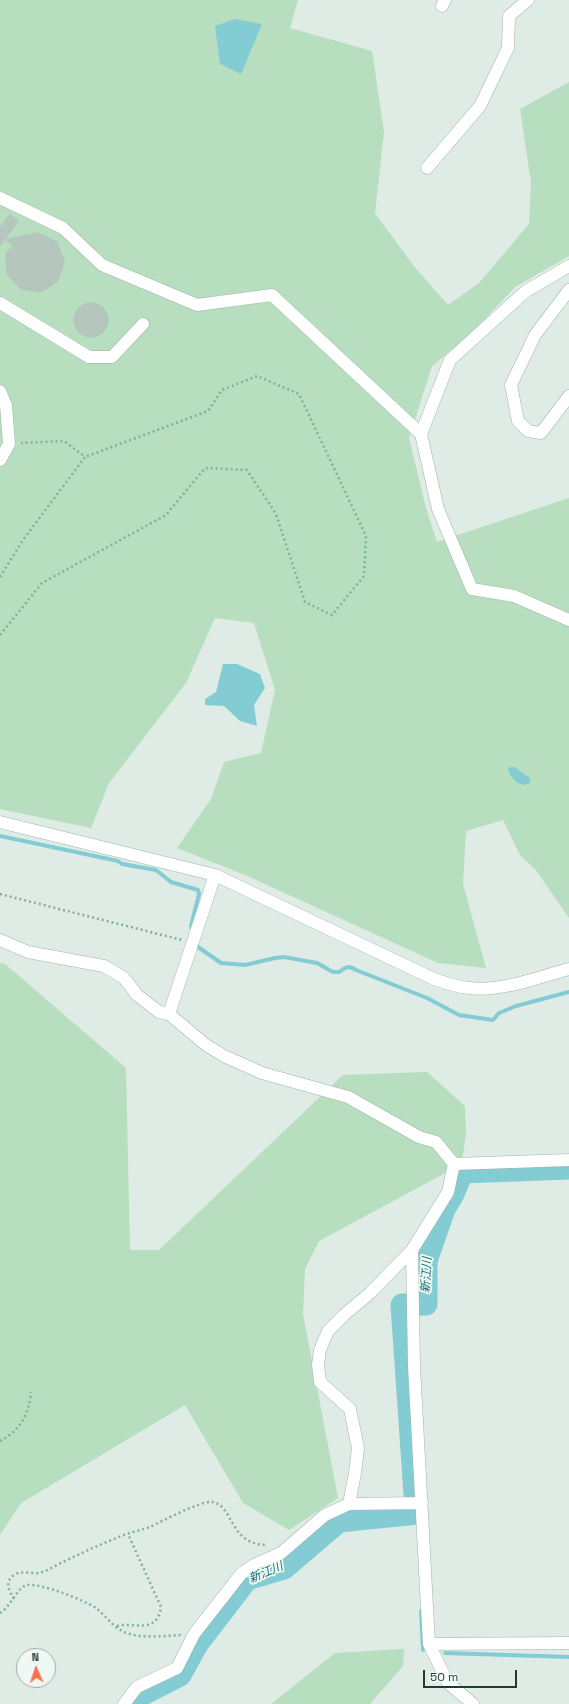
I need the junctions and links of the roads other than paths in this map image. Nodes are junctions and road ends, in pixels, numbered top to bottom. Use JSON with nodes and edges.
{"nodes":[{"id":1,"x":528,"y":0,"type":"edge"},
{"id":2,"x":427,"y":168,"type":"dead end"},
{"id":3,"x":0,"y":198,"type":"edge"},
{"id":4,"x":569,"y":266,"type":"edge"},
{"id":5,"x":569,"y":290,"type":"edge"},
{"id":6,"x":0,"y":303,"type":"edge"},
{"id":7,"x":143,"y":324,"type":"dead end"},
{"id":8,"x":0,"y":391,"type":"edge"},
{"id":9,"x":569,"y":396,"type":"edge"},
{"id":10,"x":421,"y":434,"type":"junction"},
{"id":11,"x":0,"y":460,"type":"edge"},
{"id":12,"x":569,"y":620,"type":"edge"},
{"id":13,"x":0,"y":822,"type":"edge"},
{"id":14,"x":215,"y":875,"type":"junction"},
{"id":15,"x":0,"y":940,"type":"edge"},
{"id":16,"x":569,"y":969,"type":"edge"},
{"id":17,"x":169,"y":1014,"type":"junction"},
{"id":18,"x":569,"y":1160,"type":"edge"},
{"id":19,"x":454,"y":1164,"type":"junction"},
{"id":20,"x":412,"y":1250,"type":"junction"},
{"id":21,"x":422,"y":1502,"type":"junction"},
{"id":22,"x":349,"y":1504,"type":"junction"},
{"id":23,"x":569,"y":1643,"type":"edge"},
{"id":24,"x":429,"y":1644,"type":"junction"},
{"id":25,"x":124,"y":1704,"type":"edge"},
{"id":26,"x":473,"y":1704,"type":"edge"}],
"edges":[{"from":1,"to":2,"type":"street"},
{"from":3,"to":10,"type":"street"},
{"from":4,"to":10,"type":"street"},
{"from":5,"to":9,"type":"street"},
{"from":6,"to":7,"type":"street"},
{"from":8,"to":11,"type":"street"},
{"from":10,"to":12,"type":"street"},
{"from":13,"to":14,"type":"street"},
{"from":14,"to":16,"type":"street"},
{"from":14,"to":17,"type":"street"},
{"from":15,"to":17,"type":"street"},
{"from":17,"to":19,"type":"street"},
{"from":18,"to":19,"type":"street"},
{"from":19,"to":20,"type":"street"},
{"from":20,"to":21,"type":"street"},
{"from":20,"to":22,"type":"street"},
{"from":21,"to":22,"type":"street"},
{"from":21,"to":24,"type":"street"},
{"from":22,"to":25,"type":"street"},
{"from":23,"to":24,"type":"street"},
{"from":24,"to":26,"type":"street"}]}
